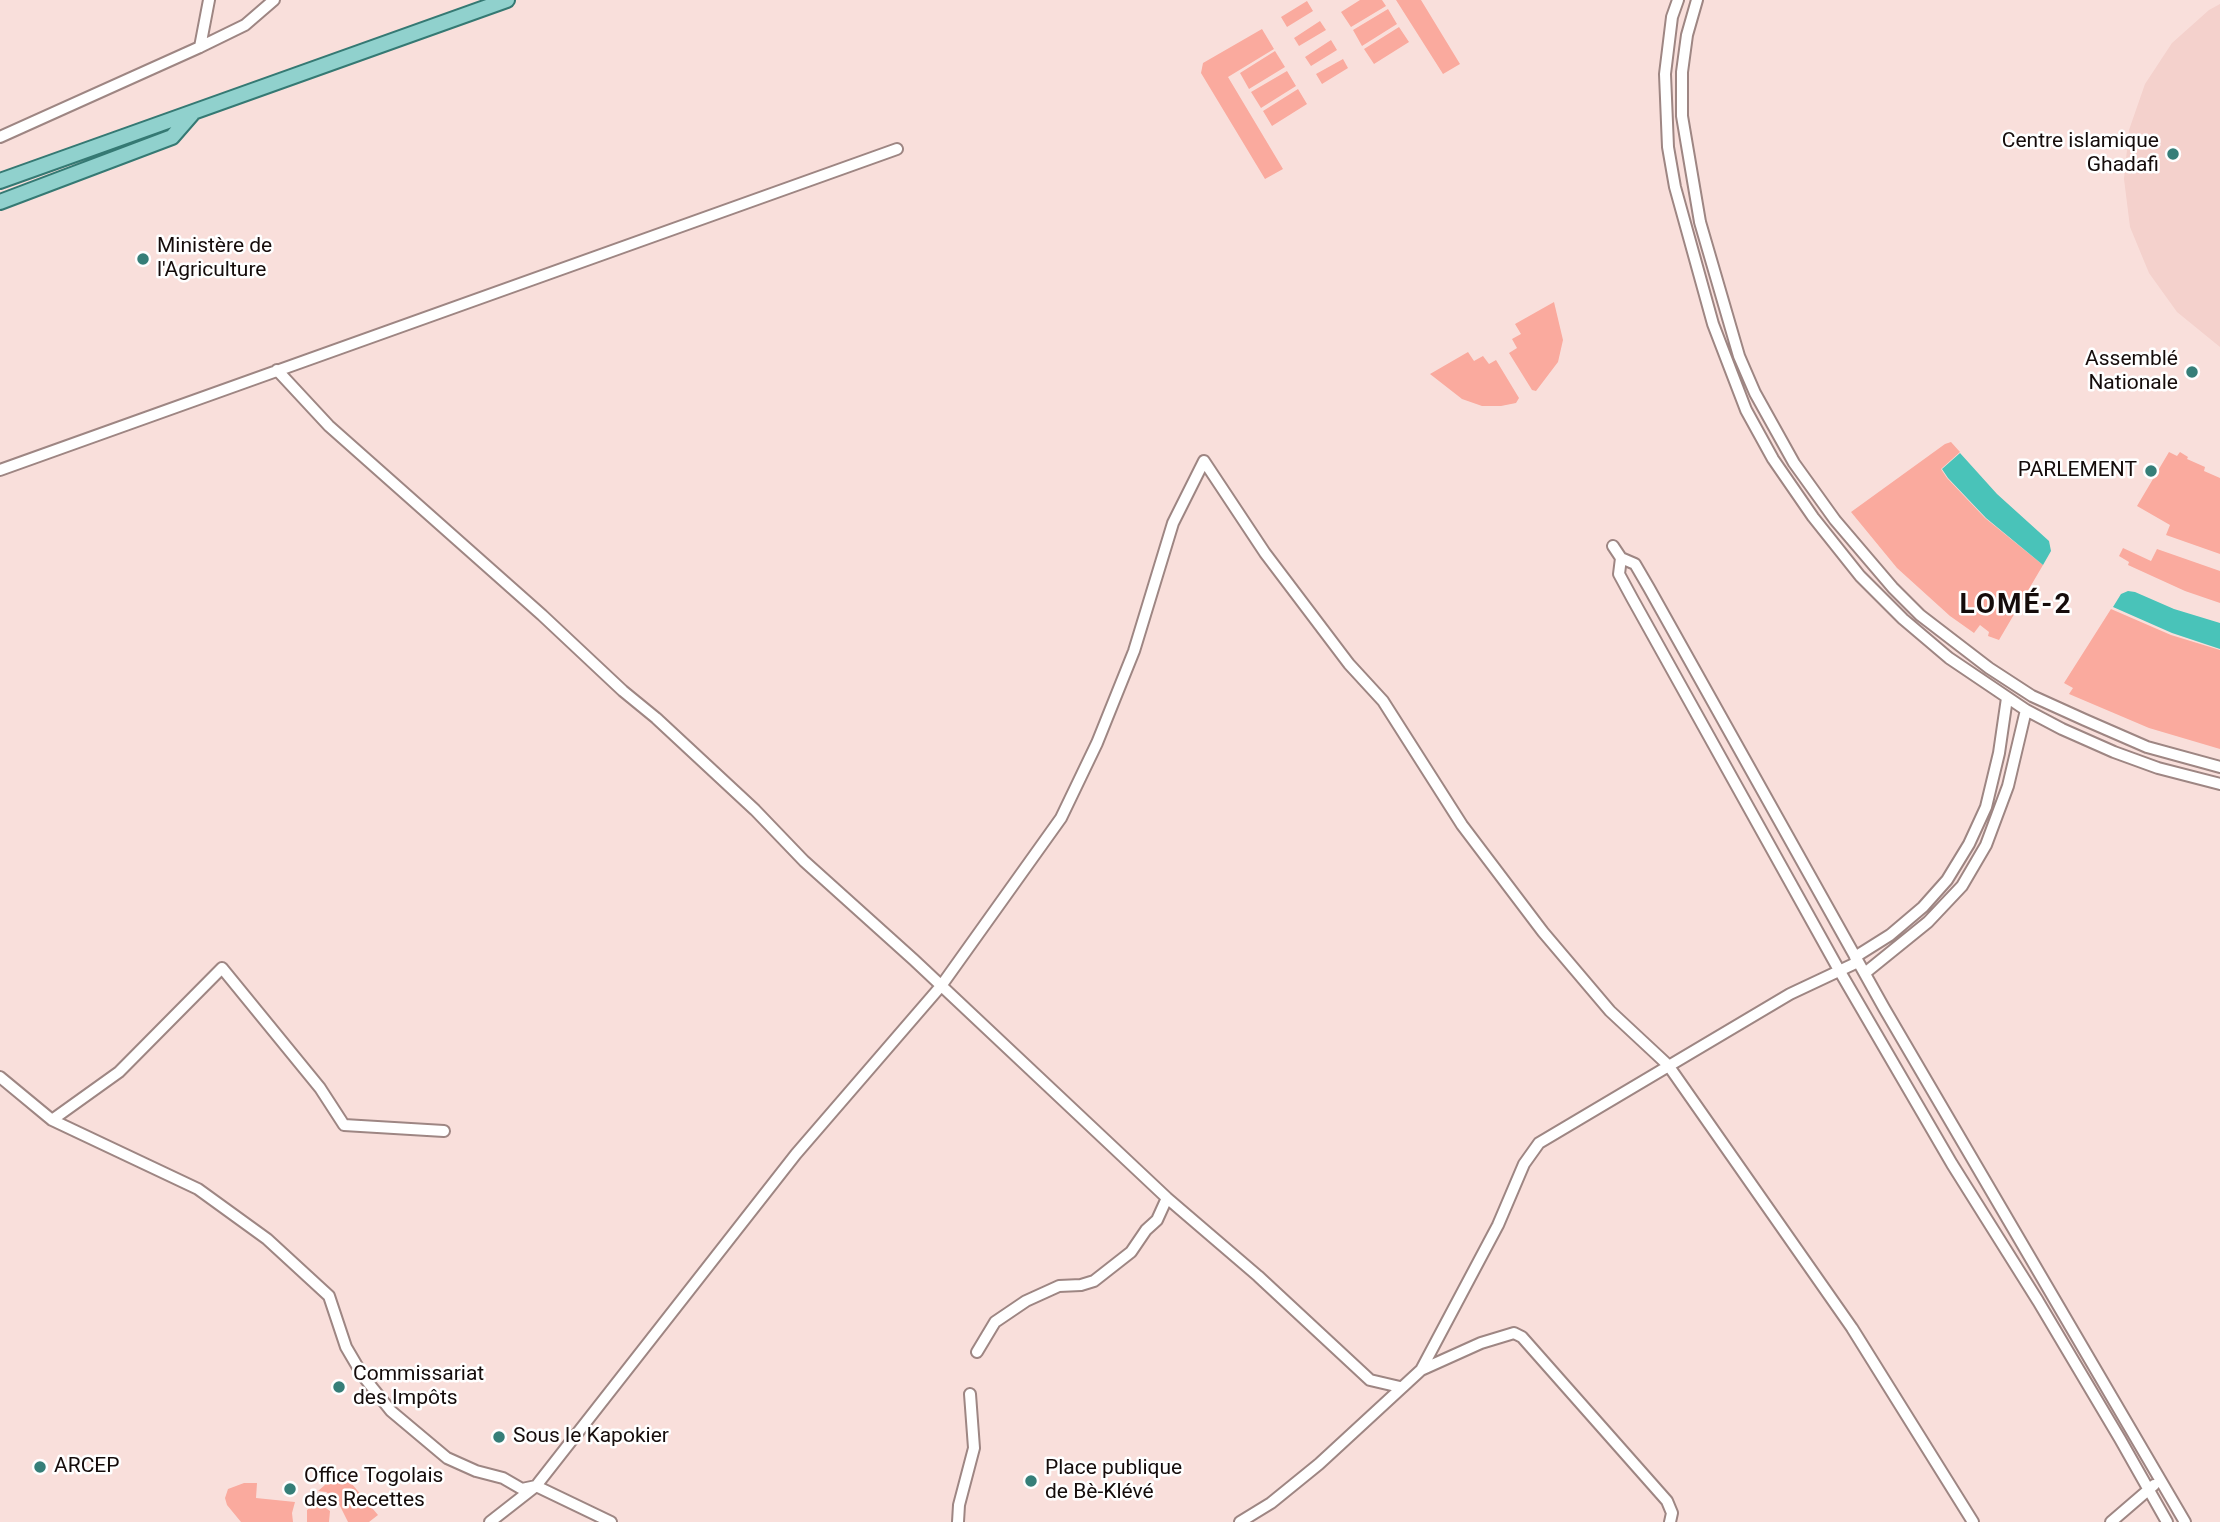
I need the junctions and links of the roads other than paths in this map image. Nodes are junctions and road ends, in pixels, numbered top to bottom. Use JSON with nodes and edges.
{"nodes":[{"id":1,"x":209,"y":0,"type":"edge"},
{"id":2,"x":274,"y":0,"type":"edge"},
{"id":3,"x":508,"y":0,"type":"edge"},
{"id":4,"x":1678,"y":0,"type":"edge"},
{"id":5,"x":1696,"y":0,"type":"edge"},
{"id":6,"x":200,"y":47,"type":"junction"},
{"id":7,"x":193,"y":113,"type":"junction"},
{"id":8,"x":0,"y":136,"type":"edge"},
{"id":9,"x":897,"y":149,"type":"dead end"},
{"id":10,"x":0,"y":181,"type":"edge"},
{"id":11,"x":0,"y":202,"type":"edge"},
{"id":12,"x":277,"y":370,"type":"junction"},
{"id":13,"x":0,"y":470,"type":"edge"},
{"id":14,"x":1613,"y":546,"type":"dead end"},
{"id":15,"x":1621,"y":558,"type":"junction"},
{"id":16,"x":2007,"y":698,"type":"junction"},
{"id":17,"x":2026,"y":710,"type":"junction"},
{"id":18,"x":2220,"y":767,"type":"edge"},
{"id":19,"x":2220,"y":784,"type":"edge"},
{"id":20,"x":1857,"y":960,"type":"junction"},
{"id":21,"x":1839,"y":970,"type":"junction"},
{"id":22,"x":1865,"y":973,"type":"junction"},
{"id":23,"x":941,"y":986,"type":"junction"},
{"id":24,"x":1668,"y":1065,"type":"junction"},
{"id":25,"x":0,"y":1077,"type":"edge"},
{"id":26,"x":52,"y":1120,"type":"junction"},
{"id":27,"x":443,"y":1130,"type":"dead end"},
{"id":28,"x":1167,"y":1198,"type":"junction"},
{"id":29,"x":2010,"y":1225,"type":"junction"},
{"id":30,"x":1995,"y":1234,"type":"junction"},
{"id":31,"x":977,"y":1352,"type":"dead end"},
{"id":32,"x":1420,"y":1370,"type":"junction"},
{"id":33,"x":1400,"y":1387,"type":"junction"},
{"id":34,"x":970,"y":1394,"type":"dead end"},
{"id":35,"x":2161,"y":1480,"type":"junction"},
{"id":36,"x":536,"y":1486,"type":"junction"},
{"id":37,"x":2148,"y":1489,"type":"junction"},
{"id":38,"x":490,"y":1522,"type":"edge"},
{"id":39,"x":611,"y":1522,"type":"edge"},
{"id":40,"x":958,"y":1522,"type":"edge"},
{"id":41,"x":1240,"y":1522,"type":"edge"},
{"id":42,"x":1670,"y":1522,"type":"edge"},
{"id":43,"x":1973,"y":1522,"type":"edge"},
{"id":44,"x":2111,"y":1522,"type":"edge"},
{"id":45,"x":2167,"y":1522,"type":"edge"},
{"id":46,"x":2185,"y":1522,"type":"edge"}],
"edges":[{"from":1,"to":6,"type":"street"},
{"from":2,"to":6,"type":"street"},
{"from":3,"to":7,"type":"main road"},
{"from":4,"to":16,"type":"street"},
{"from":5,"to":18,"type":"street"},
{"from":6,"to":8,"type":"street"},
{"from":7,"to":10,"type":"main road"},
{"from":7,"to":11,"type":"main road"},
{"from":9,"to":12,"type":"street"},
{"from":12,"to":13,"type":"street"},
{"from":12,"to":23,"type":"street"},
{"from":14,"to":15,"type":"street"},
{"from":15,"to":20,"type":"street"},
{"from":15,"to":21,"type":"street"},
{"from":16,"to":17,"type":"street"},
{"from":16,"to":20,"type":"street"},
{"from":17,"to":19,"type":"street"},
{"from":17,"to":22,"type":"street"},
{"from":20,"to":21,"type":"street"},
{"from":20,"to":22,"type":"street"},
{"from":21,"to":24,"type":"street"},
{"from":21,"to":30,"type":"street"},
{"from":22,"to":29,"type":"street"},
{"from":23,"to":24,"type":"street"},
{"from":23,"to":28,"type":"street"},
{"from":23,"to":36,"type":"street"},
{"from":24,"to":32,"type":"street"},
{"from":24,"to":43,"type":"street"},
{"from":25,"to":26,"type":"street"},
{"from":26,"to":27,"type":"street"},
{"from":26,"to":36,"type":"street"},
{"from":28,"to":31,"type":"street"},
{"from":28,"to":33,"type":"street"},
{"from":29,"to":30,"type":"street"},
{"from":29,"to":35,"type":"street"},
{"from":30,"to":37,"type":"street"},
{"from":32,"to":33,"type":"street"},
{"from":32,"to":42,"type":"street"},
{"from":33,"to":41,"type":"street"},
{"from":34,"to":40,"type":"street"},
{"from":35,"to":37,"type":"street"},
{"from":35,"to":46,"type":"street"},
{"from":36,"to":38,"type":"street"},
{"from":36,"to":39,"type":"street"},
{"from":37,"to":44,"type":"street"},
{"from":37,"to":45,"type":"street"}]}
